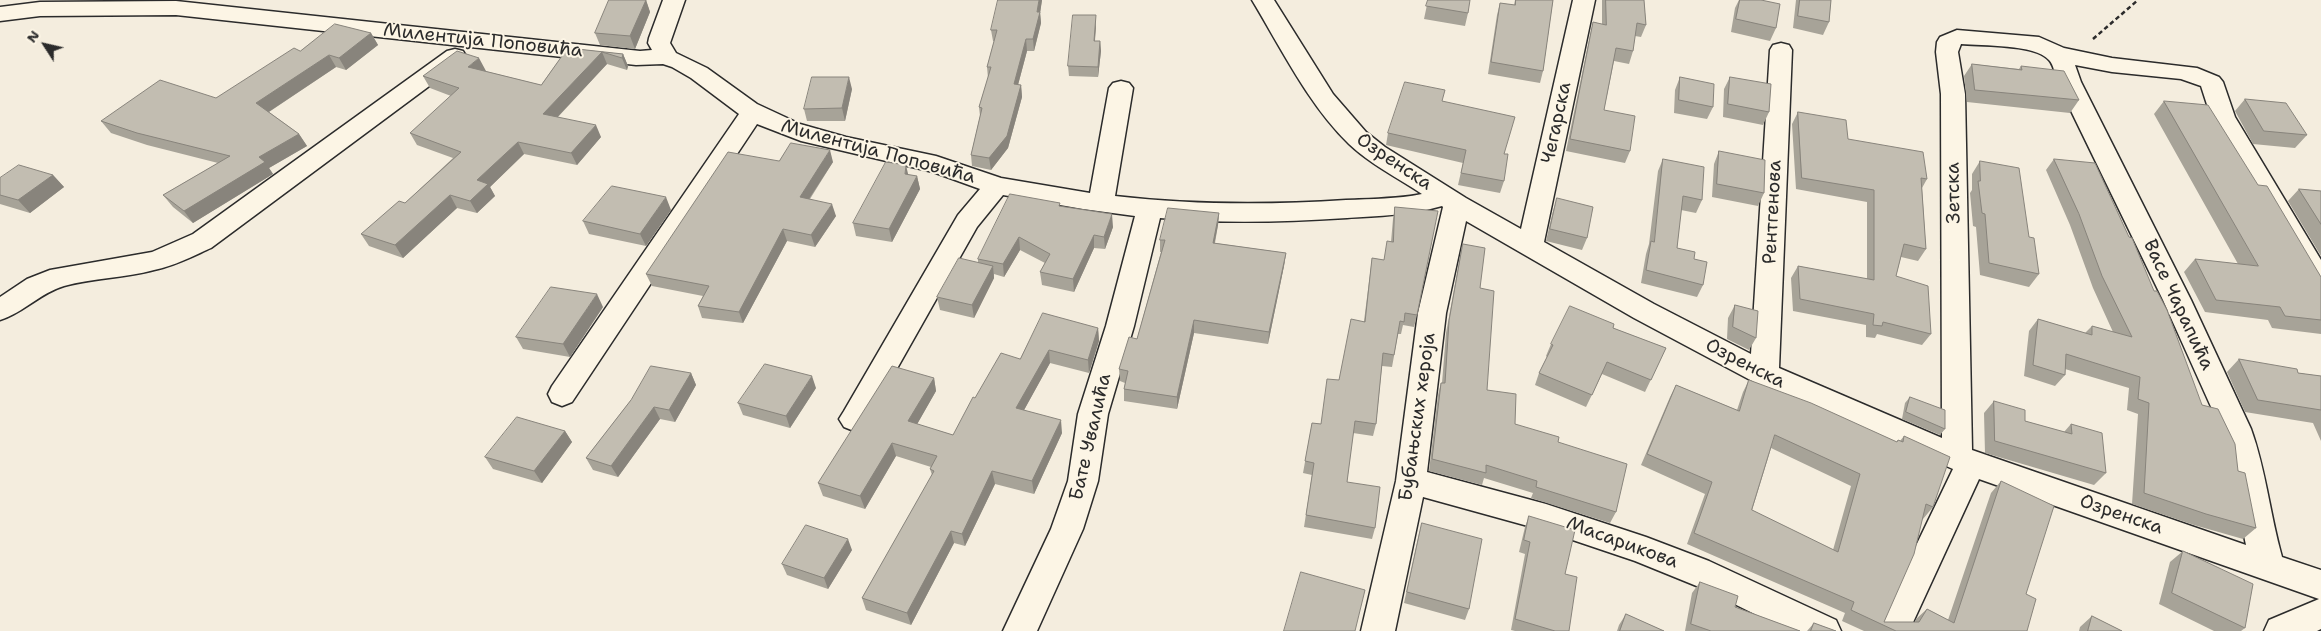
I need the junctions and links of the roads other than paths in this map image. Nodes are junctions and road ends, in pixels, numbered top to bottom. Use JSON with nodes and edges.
{"nodes":[{"id":1,"x":674,"y":0,"type":"edge"},
{"id":2,"x":1263,"y":0,"type":"edge"},
{"id":3,"x":1584,"y":0,"type":"edge"},
{"id":4,"x":0,"y":14,"type":"edge"},
{"id":5,"x":495,"y":43,"type":"junction"},
{"id":6,"x":1781,"y":50,"type":"dead end"},
{"id":7,"x":2064,"y":55,"type":"junction"},
{"id":8,"x":666,"y":57,"type":"junction"},
{"id":9,"x":1120,"y":88,"type":"dead end"},
{"id":10,"x":753,"y":112,"type":"junction"},
{"id":11,"x":997,"y":185,"type":"junction"},
{"id":12,"x":1451,"y":200,"type":"junction"},
{"id":13,"x":1101,"y":202,"type":"junction"},
{"id":14,"x":1150,"y":208,"type":"junction"},
{"id":15,"x":1530,"y":246,"type":"junction"},
{"id":16,"x":2321,"y":283,"type":"edge"},
{"id":17,"x":0,"y":310,"type":"edge"},
{"id":18,"x":1764,"y":374,"type":"junction"},
{"id":19,"x":562,"y":394,"type":"dead end"},
{"id":20,"x":854,"y":419,"type":"dead end"},
{"id":21,"x":1964,"y":460,"type":"junction"},
{"id":22,"x":1411,"y":481,"type":"junction"},
{"id":23,"x":2268,"y":566,"type":"junction"},
{"id":24,"x":2321,"y":585,"type":"edge"},
{"id":25,"x":2321,"y":613,"type":"edge"},
{"id":26,"x":1020,"y":631,"type":"edge"},
{"id":27,"x":1378,"y":631,"type":"edge"},
{"id":28,"x":1824,"y":631,"type":"edge"},
{"id":29,"x":1892,"y":631,"type":"edge"},
{"id":30,"x":2281,"y":631,"type":"edge"}],
"edges":[{"from":1,"to":8,"type":"street"},
{"from":2,"to":12,"type":"street","name":"Озренска"},
{"from":3,"to":15,"type":"street","name":"Чегарска"},
{"from":4,"to":5,"type":"street","name":"Милентија Поповића"},
{"from":5,"to":8,"type":"street","name":"Милентија Поповића"},
{"from":5,"to":17,"type":"street"},
{"from":6,"to":18,"type":"street","name":"Рентгенова"},
{"from":7,"to":16,"type":"street"},
{"from":7,"to":21,"type":"street","name":"Зетска"},
{"from":7,"to":23,"type":"street","name":"Васе Чарапића"},
{"from":8,"to":10,"type":"street","name":"Милентија Поповића"},
{"from":9,"to":13,"type":"street"},
{"from":10,"to":11,"type":"street","name":"Милентија Поповића"},
{"from":10,"to":19,"type":"street"},
{"from":11,"to":13,"type":"street","name":"Милентија Поповића"},
{"from":11,"to":20,"type":"street"},
{"from":12,"to":14,"type":"street","name":"Милентија Поповића"},
{"from":12,"to":15,"type":"street","name":"Озренска"},
{"from":12,"to":22,"type":"street","name":"Бубањских хероја"},
{"from":13,"to":14,"type":"street","name":"Милентија Поповића"},
{"from":14,"to":26,"type":"street","name":"Бате Увалића"},
{"from":15,"to":18,"type":"street","name":"Озренска"},
{"from":18,"to":21,"type":"street","name":"Озренска"},
{"from":21,"to":23,"type":"street","name":"Озренска"},
{"from":21,"to":29,"type":"street"},
{"from":22,"to":27,"type":"street","name":"Бубањских хероја"},
{"from":22,"to":28,"type":"street","name":"Масарикова"},
{"from":23,"to":24,"type":"street","name":"Озренска"},
{"from":25,"to":30,"type":"street"}]}
